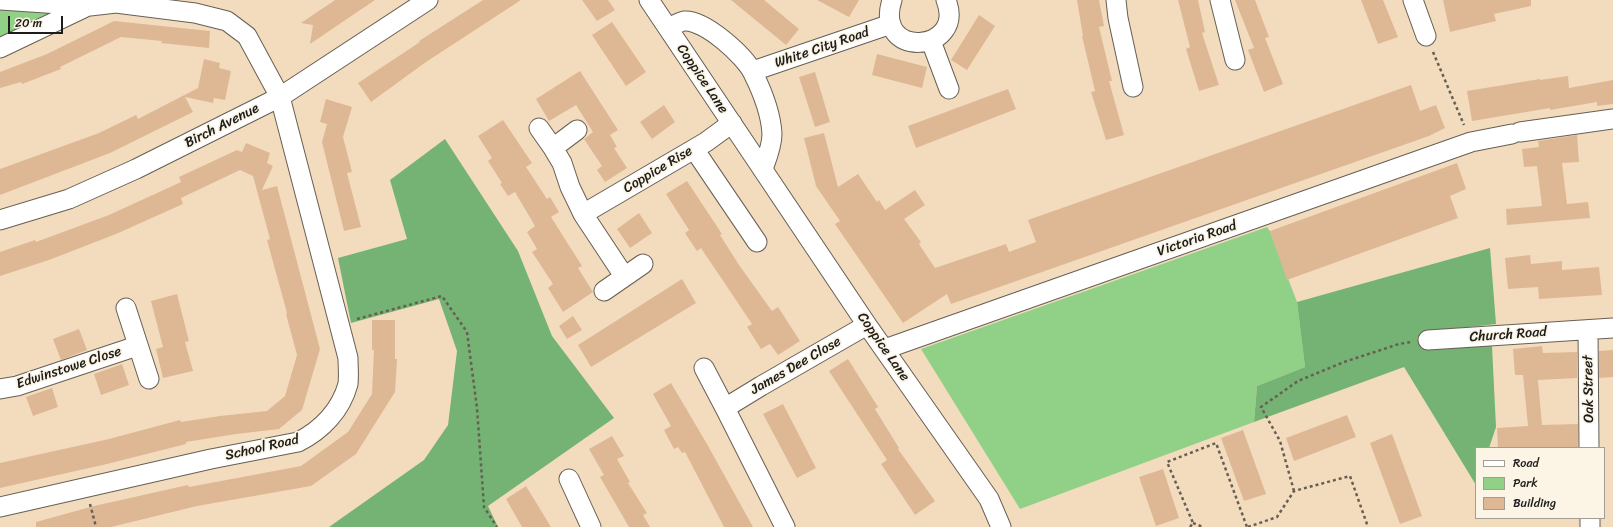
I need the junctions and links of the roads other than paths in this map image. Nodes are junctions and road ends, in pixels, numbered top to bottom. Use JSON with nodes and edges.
{"nodes":[{"id":1,"x":0,"y":0,"type":"edge"},
{"id":2,"x":428,"y":0,"type":"edge"},
{"id":3,"x":649,"y":0,"type":"edge"},
{"id":4,"x":892,"y":0,"type":"edge"},
{"id":5,"x":947,"y":0,"type":"edge"},
{"id":6,"x":1116,"y":0,"type":"edge"},
{"id":7,"x":1220,"y":0,"type":"edge"},
{"id":8,"x":1413,"y":0,"type":"edge"},
{"id":9,"x":90,"y":6,"type":"junction"},
{"id":10,"x":891,"y":24,"type":"junction"},
{"id":11,"x":668,"y":28,"type":"junction"},
{"id":12,"x":1426,"y":36,"type":"road end"},
{"id":13,"x":931,"y":41,"type":"junction"},
{"id":14,"x":0,"y":48,"type":"edge"},
{"id":15,"x":1235,"y":60,"type":"dead end"},
{"id":16,"x":753,"y":71,"type":"junction"},
{"id":17,"x":1133,"y":87,"type":"dead end"},
{"id":18,"x":949,"y":89,"type":"dead end"},
{"id":19,"x":280,"y":96,"type":"junction"},
{"id":20,"x":1613,"y":119,"type":"edge"},
{"id":21,"x":732,"y":123,"type":"junction"},
{"id":22,"x":539,"y":128,"type":"dead end"},
{"id":23,"x":577,"y":130,"type":"dead end"},
{"id":24,"x":553,"y":148,"type":"junction"},
{"id":25,"x":694,"y":149,"type":"junction"},
{"id":26,"x":763,"y":169,"type":"junction"},
{"id":27,"x":583,"y":214,"type":"junction"},
{"id":28,"x":0,"y":220,"type":"edge"},
{"id":29,"x":757,"y":242,"type":"dead end"},
{"id":30,"x":643,"y":264,"type":"dead end"},
{"id":31,"x":624,"y":276,"type":"junction"},
{"id":32,"x":604,"y":291,"type":"dead end"},
{"id":33,"x":126,"y":308,"type":"dead end"},
{"id":34,"x":867,"y":325,"type":"junction"},
{"id":35,"x":1613,"y":328,"type":"edge"},
{"id":36,"x":1588,"y":330,"type":"junction"},
{"id":37,"x":1428,"y":340,"type":"road end"},
{"id":38,"x":137,"y":346,"type":"junction"},
{"id":39,"x":885,"y":349,"type":"junction"},
{"id":40,"x":704,"y":368,"type":"dead end"},
{"id":41,"x":149,"y":379,"type":"dead end"},
{"id":42,"x":0,"y":389,"type":"edge"},
{"id":43,"x":725,"y":408,"type":"junction"},
{"id":44,"x":1589,"y":447,"type":"edge"},
{"id":45,"x":570,"y":479,"type":"dead end"},
{"id":46,"x":0,"y":507,"type":"edge"},
{"id":47,"x":591,"y":527,"type":"edge"},
{"id":48,"x":785,"y":527,"type":"edge"},
{"id":49,"x":1001,"y":527,"type":"edge"}],
"edges":[{"from":1,"to":9,"type":"street"},
{"from":2,"to":19,"type":"street","name":"Birch Avenue"},
{"from":3,"to":11,"type":"street","name":"Coppice Lane"},
{"from":4,"to":10,"type":"street"},
{"from":5,"to":13,"type":"street"},
{"from":6,"to":17,"type":"street"},
{"from":7,"to":15,"type":"street"},
{"from":8,"to":12,"type":"street"},
{"from":9,"to":14,"type":"street"},
{"from":9,"to":19,"type":"street","name":"School Road"},
{"from":10,"to":13,"type":"street"},
{"from":10,"to":16,"type":"street","name":"White City Road"},
{"from":11,"to":16,"type":"street","name":"Coppice Lane"},
{"from":11,"to":21,"type":"street","name":"Coppice Lane"},
{"from":13,"to":18,"type":"street"},
{"from":16,"to":26,"type":"street","name":"Coppice Lane"},
{"from":19,"to":28,"type":"street","name":"Birch Avenue"},
{"from":19,"to":46,"type":"street","name":"School Road"},
{"from":20,"to":39,"type":"street","name":"Victoria Road"},
{"from":21,"to":25,"type":"street","name":"Coppice Rise"},
{"from":21,"to":26,"type":"street","name":"Coppice Lane"},
{"from":22,"to":24,"type":"street"},
{"from":23,"to":24,"type":"street"},
{"from":24,"to":27,"type":"street"},
{"from":25,"to":27,"type":"street","name":"Coppice Rise"},
{"from":25,"to":29,"type":"street"},
{"from":26,"to":34,"type":"street","name":"Coppice Lane"},
{"from":27,"to":31,"type":"street"},
{"from":30,"to":31,"type":"street"},
{"from":31,"to":32,"type":"street"},
{"from":33,"to":38,"type":"street","name":"Edwinstowe Close"},
{"from":34,"to":39,"type":"street","name":"Coppice Lane"},
{"from":34,"to":43,"type":"street","name":"James Dee Close"},
{"from":35,"to":36,"type":"street","name":"Church Road"},
{"from":36,"to":37,"type":"street","name":"Church Road"},
{"from":36,"to":44,"type":"street","name":"Oak Street"},
{"from":38,"to":41,"type":"street","name":"Edwinstowe Close"},
{"from":38,"to":42,"type":"street","name":"Edwinstowe Close"},
{"from":39,"to":49,"type":"street","name":"Coppice Lane"},
{"from":40,"to":43,"type":"street"},
{"from":43,"to":48,"type":"street"},
{"from":45,"to":47,"type":"street"}]}
